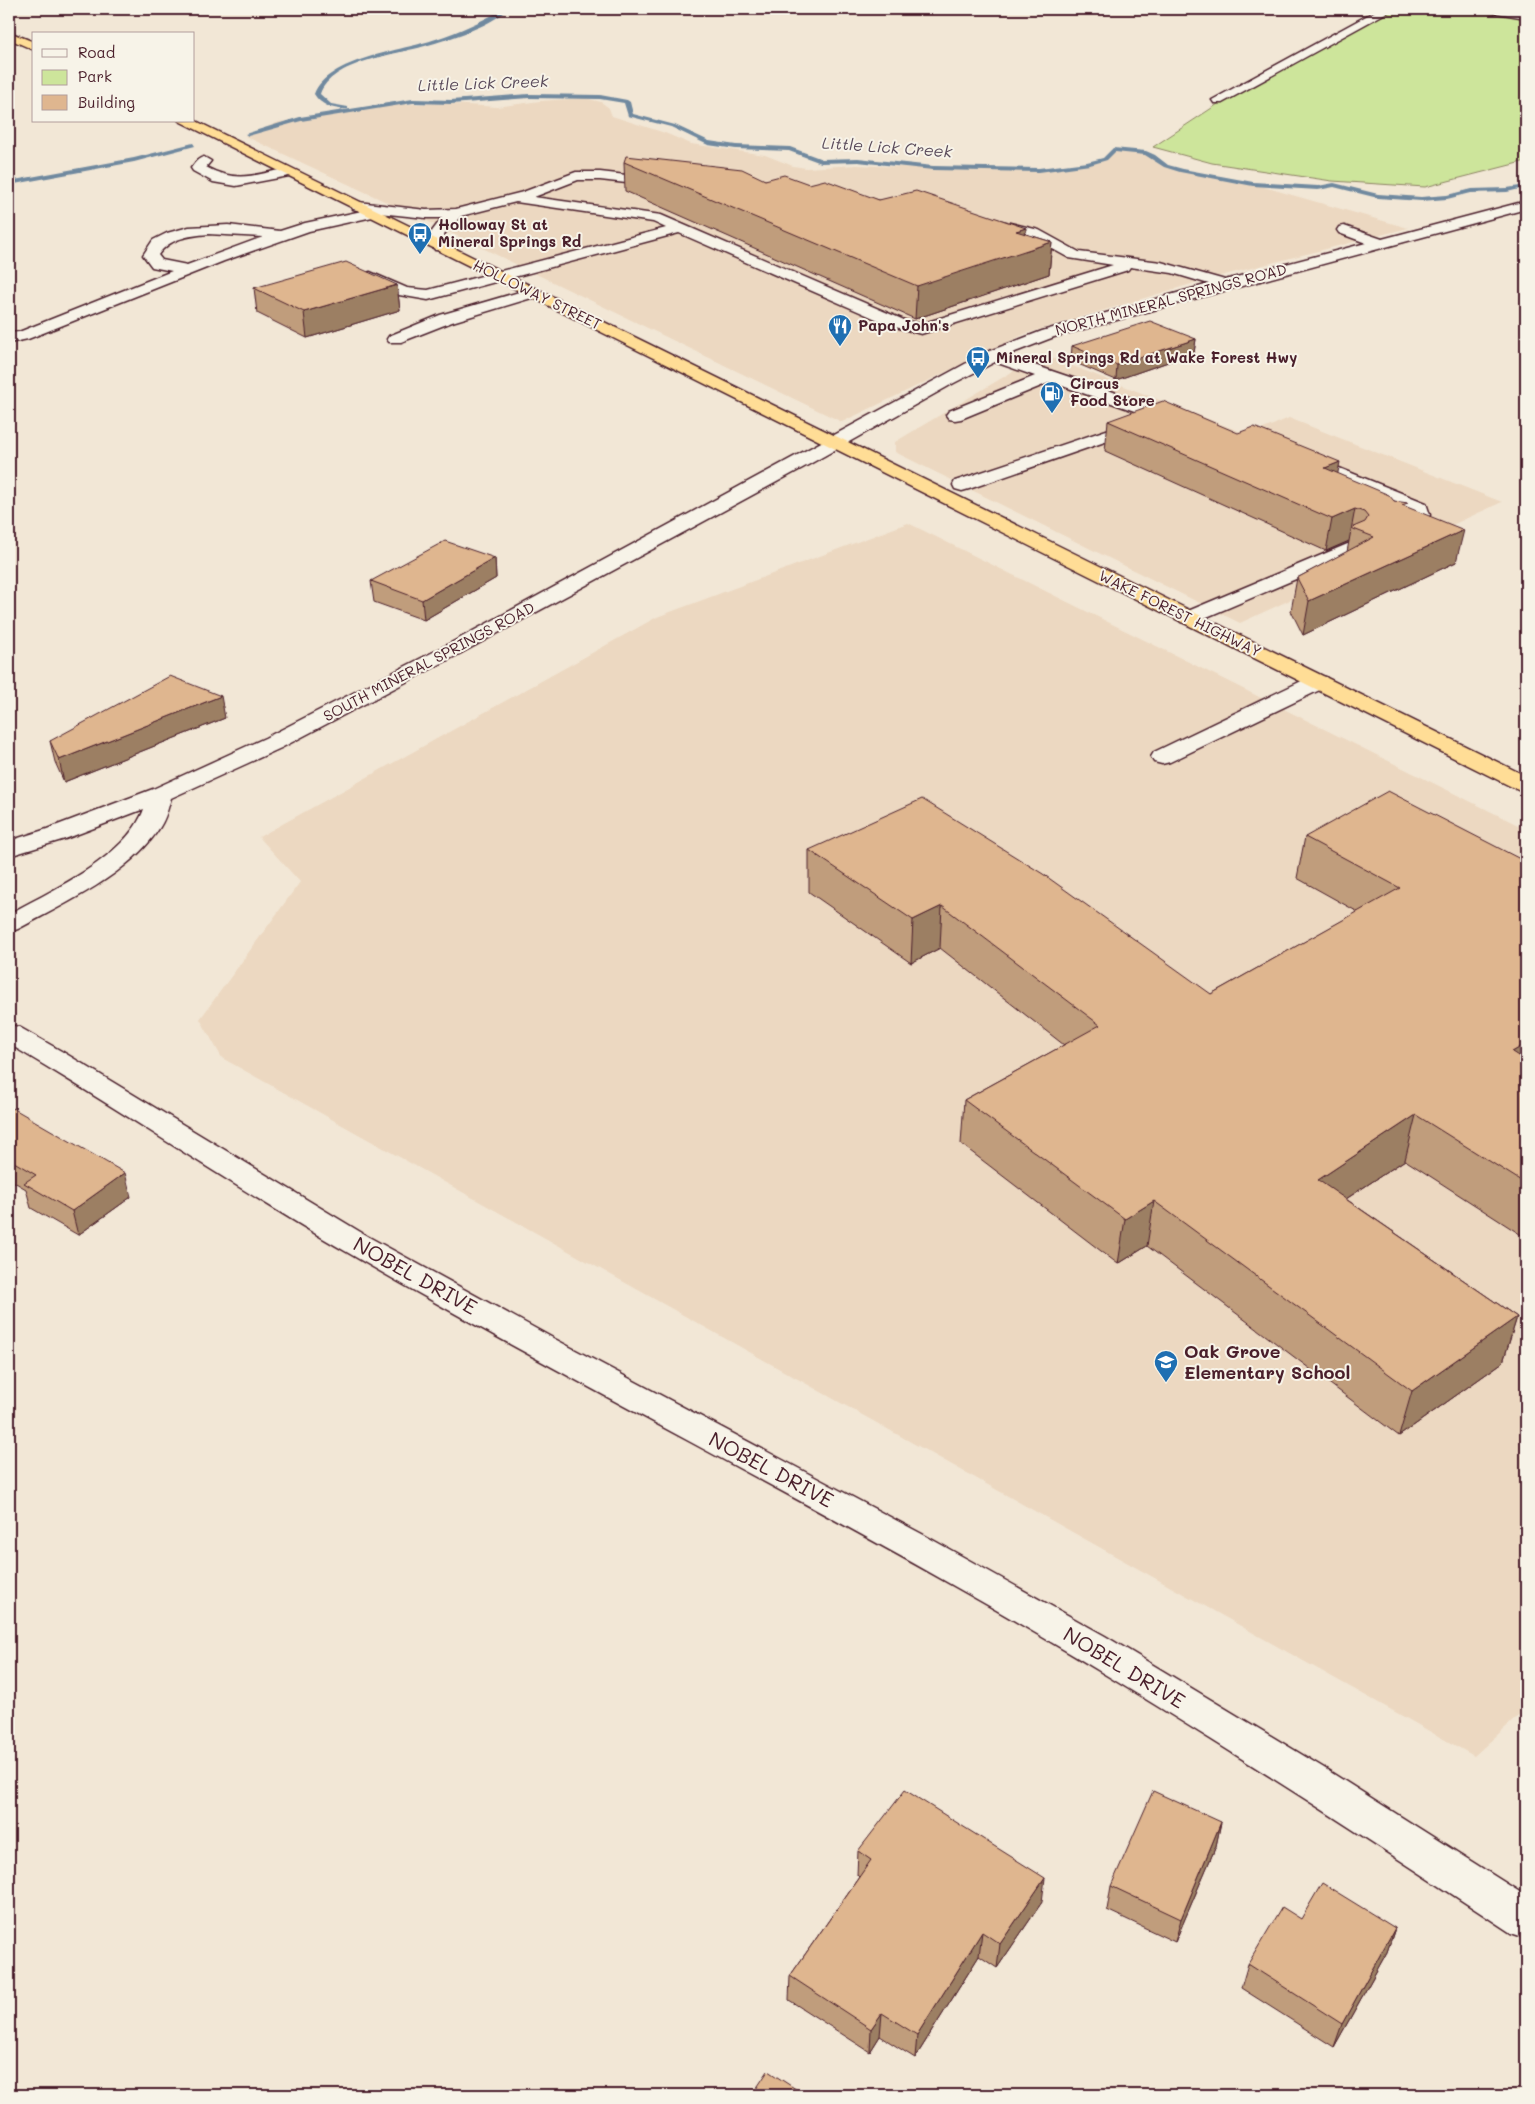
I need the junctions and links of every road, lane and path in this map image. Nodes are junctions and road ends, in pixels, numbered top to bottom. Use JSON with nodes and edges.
{"nodes":[{"id":1,"x":1387,"y":9,"type":"edge"},
{"id":2,"x":1490,"y":9,"type":"edge"},
{"id":3,"x":1526,"y":14,"type":"edge"},
{"id":4,"x":9,"y":34,"type":"edge"},
{"id":5,"x":32,"y":46,"type":"edge"},
{"id":6,"x":1218,"y":100,"type":"dead end"},
{"id":7,"x":188,"y":122,"type":"edge"},
{"id":8,"x":204,"y":161,"type":"dead end"},
{"id":9,"x":289,"y":172,"type":"junction"},
{"id":10,"x":679,"y":185,"type":"edge"},
{"id":11,"x":515,"y":199,"type":"junction"},
{"id":12,"x":1526,"y":205,"type":"edge"},
{"id":13,"x":358,"y":206,"type":"junction"},
{"id":14,"x":1505,"y":211,"type":"junction"},
{"id":15,"x":372,"y":213,"type":"junction"},
{"id":16,"x":456,"y":214,"type":"junction"},
{"id":17,"x":1526,"y":218,"type":"edge"},
{"id":18,"x":974,"y":219,"type":"edge"},
{"id":19,"x":681,"y":228,"type":"junction"},
{"id":20,"x":1344,"y":230,"type":"dead end"},
{"id":21,"x":283,"y":235,"type":"junction"},
{"id":22,"x":1381,"y":243,"type":"junction"},
{"id":23,"x":440,"y":247,"type":"junction"},
{"id":24,"x":1136,"y":262,"type":"junction"},
{"id":25,"x":189,"y":270,"type":"junction"},
{"id":26,"x":497,"y":275,"type":"junction"},
{"id":27,"x":370,"y":277,"type":"edge"},
{"id":28,"x":1224,"y":285,"type":"junction"},
{"id":29,"x":533,"y":293,"type":"junction"},
{"id":30,"x":9,"y":338,"type":"edge"},
{"id":31,"x":396,"y":339,"type":"dead end"},
{"id":32,"x":992,"y":356,"type":"junction"},
{"id":33,"x":1050,"y":376,"type":"junction"},
{"id":34,"x":955,"y":415,"type":"dead end"},
{"id":35,"x":1164,"y":415,"type":"junction"},
{"id":36,"x":1192,"y":426,"type":"edge"},
{"id":37,"x":835,"y":442,"type":"junction"},
{"id":38,"x":1285,"y":452,"type":"edge"},
{"id":39,"x":962,"y":485,"type":"dead end"},
{"id":40,"x":1396,"y":527,"type":"edge"},
{"id":41,"x":1350,"y":549,"type":"edge"},
{"id":42,"x":1188,"y":618,"type":"junction"},
{"id":43,"x":1318,"y":682,"type":"junction"},
{"id":44,"x":1162,"y":757,"type":"dead end"},
{"id":45,"x":1526,"y":785,"type":"edge"},
{"id":46,"x":161,"y":794,"type":"junction"},
{"id":47,"x":9,"y":849,"type":"edge"},
{"id":48,"x":9,"y":924,"type":"edge"},
{"id":49,"x":9,"y":1033,"type":"edge"},
{"id":50,"x":1526,"y":1919,"type":"edge"}],
"edges":[{"from":1,"to":6,"type":"street"},
{"from":2,"to":3,"type":"street"},
{"from":4,"to":5,"type":"highway"},
{"from":7,"to":9,"type":"highway","name":"HOLLOWAY STREET"},
{"from":8,"to":9,"type":"street"},
{"from":9,"to":13,"type":"highway","name":"HOLLOWAY STREET"},
{"from":10,"to":11,"type":"street"},
{"from":11,"to":16,"type":"street"},
{"from":11,"to":19,"type":"street"},
{"from":12,"to":14,"type":"street","name":"NORTH MINERAL SPRINGS ROAD"},
{"from":13,"to":15,"type":"highway","name":"HOLLOWAY STREET"},
{"from":13,"to":16,"type":"street"},
{"from":14,"to":17,"type":"street"},
{"from":14,"to":22,"type":"street","name":"NORTH MINERAL SPRINGS ROAD"},
{"from":15,"to":21,"type":"street"},
{"from":15,"to":23,"type":"highway","name":"HOLLOWAY STREET"},
{"from":16,"to":23,"type":"street"},
{"from":18,"to":24,"type":"street"},
{"from":19,"to":24,"type":"street"},
{"from":19,"to":26,"type":"street"},
{"from":20,"to":22,"type":"street"},
{"from":21,"to":25,"type":"street"},
{"from":21,"to":25,"type":"street"},
{"from":22,"to":28,"type":"street","name":"NORTH MINERAL SPRINGS ROAD"},
{"from":23,"to":26,"type":"highway","name":"HOLLOWAY STREET"},
{"from":24,"to":28,"type":"street"},
{"from":25,"to":30,"type":"street"},
{"from":26,"to":27,"type":"street"},
{"from":26,"to":29,"type":"highway","name":"HOLLOWAY STREET"},
{"from":28,"to":32,"type":"street","name":"NORTH MINERAL SPRINGS ROAD"},
{"from":29,"to":31,"type":"street"},
{"from":29,"to":37,"type":"highway","name":"HOLLOWAY STREET"},
{"from":32,"to":33,"type":"street"},
{"from":32,"to":37,"type":"street","name":"NORTH MINERAL SPRINGS ROAD"},
{"from":33,"to":34,"type":"street"},
{"from":33,"to":35,"type":"street"},
{"from":35,"to":36,"type":"street"},
{"from":35,"to":39,"type":"street"},
{"from":37,"to":42,"type":"highway","name":"WAKE FOREST HIGHWAY"},
{"from":37,"to":46,"type":"street","name":"SOUTH MINERAL SPRINGS ROAD"},
{"from":38,"to":40,"type":"street"},
{"from":41,"to":42,"type":"street"},
{"from":42,"to":43,"type":"highway","name":"WAKE FOREST HIGHWAY"},
{"from":43,"to":44,"type":"street"},
{"from":43,"to":45,"type":"highway","name":"WAKE FOREST HIGHWAY"},
{"from":46,"to":47,"type":"street","name":"SOUTH MINERAL SPRINGS ROAD"},
{"from":46,"to":48,"type":"street"},
{"from":49,"to":50,"type":"street","name":"NOBEL DRIVE"}]}
